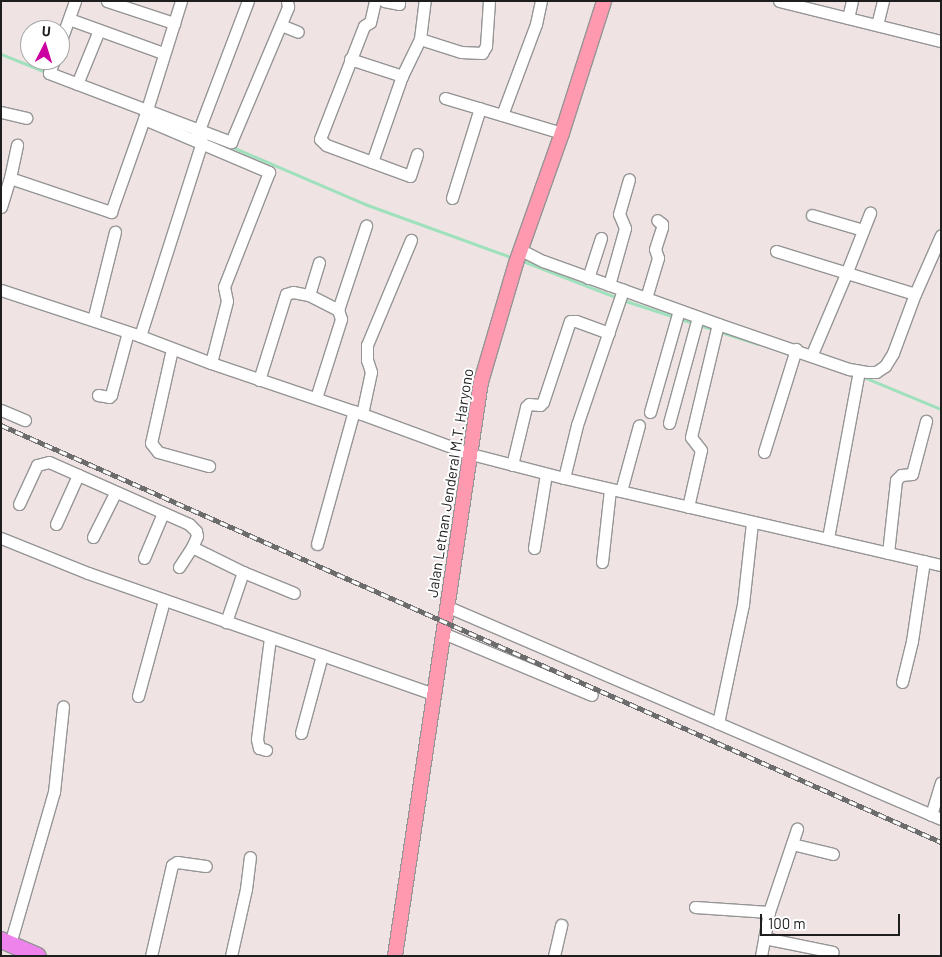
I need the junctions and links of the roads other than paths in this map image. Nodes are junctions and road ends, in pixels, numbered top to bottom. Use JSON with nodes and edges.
{"nodes":[{"id":1,"x":75,"y":1,"type":"edge"},
{"id":2,"x":107,"y":1,"type":"edge"},
{"id":3,"x":181,"y":1,"type":"edge"},
{"id":4,"x":248,"y":1,"type":"edge"},
{"id":5,"x":287,"y":1,"type":"edge"},
{"id":6,"x":375,"y":1,"type":"edge"},
{"id":7,"x":384,"y":1,"type":"edge"},
{"id":8,"x":399,"y":1,"type":"edge"},
{"id":9,"x":425,"y":1,"type":"edge"},
{"id":10,"x":489,"y":1,"type":"edge"},
{"id":11,"x":541,"y":1,"type":"edge"},
{"id":12,"x":604,"y":1,"type":"edge"},
{"id":13,"x":779,"y":1,"type":"edge"},
{"id":14,"x":852,"y":1,"type":"edge"},
{"id":15,"x":883,"y":1,"type":"edge"},
{"id":16,"x":792,"y":3,"type":"edge"},
{"id":17,"x":848,"y":18,"type":"junction"},
{"id":18,"x":69,"y":19,"type":"joint"},
{"id":19,"x":174,"y":23,"type":"junction"},
{"id":20,"x":280,"y":25,"type":"junction"},
{"id":21,"x":877,"y":26,"type":"junction"},
{"id":22,"x":99,"y":30,"type":"junction"},
{"id":23,"x":298,"y":32,"type":"dead end"},
{"id":24,"x":420,"y":39,"type":"junction"},
{"id":25,"x":941,"y":41,"type":"edge"},
{"id":26,"x":164,"y":54,"type":"junction"},
{"id":27,"x":350,"y":59,"type":"junction"},
{"id":28,"x":50,"y":70,"type":"edge"},
{"id":29,"x":402,"y":76,"type":"junction"},
{"id":30,"x":77,"y":84,"type":"junction"},
{"id":31,"x":445,"y":98,"type":"dead end"},
{"id":32,"x":480,"y":108,"type":"junction"},
{"id":33,"x":1,"y":112,"type":"edge"},
{"id":34,"x":146,"y":113,"type":"junction"},
{"id":35,"x":502,"y":115,"type":"junction"},
{"id":36,"x":26,"y":118,"type":"dead end"},
{"id":37,"x":562,"y":133,"type":"junction"},
{"id":38,"x":198,"y":136,"type":"junction"},
{"id":39,"x":17,"y":145,"type":"dead end"},
{"id":40,"x":418,"y":154,"type":"dead end"},
{"id":41,"x":372,"y":162,"type":"junction"},
{"id":42,"x":10,"y":178,"type":"junction"},
{"id":43,"x":629,"y":179,"type":"dead end"},
{"id":44,"x":452,"y":198,"type":"dead end"},
{"id":45,"x":1,"y":208,"type":"edge"},
{"id":46,"x":870,"y":213,"type":"dead end"},
{"id":47,"x":812,"y":215,"type":"dead end"},
{"id":48,"x":657,"y":220,"type":"dead end"},
{"id":49,"x":366,"y":226,"type":"dead end"},
{"id":50,"x":863,"y":230,"type":"junction"},
{"id":51,"x":115,"y":232,"type":"dead end"},
{"id":52,"x":941,"y":235,"type":"edge"},
{"id":53,"x":601,"y":238,"type":"dead end"},
{"id":54,"x":411,"y":240,"type":"dead end"},
{"id":55,"x":776,"y":251,"type":"dead end"},
{"id":56,"x":519,"y":256,"type":"junction"},
{"id":57,"x":319,"y":264,"type":"dead end"},
{"id":58,"x":935,"y":264,"type":"edge"},
{"id":59,"x":846,"y":274,"type":"junction"},
{"id":60,"x":588,"y":278,"type":"junction"},
{"id":61,"x":609,"y":286,"type":"junction"},
{"id":62,"x":1,"y":290,"type":"edge"},
{"id":63,"x":914,"y":294,"type":"junction"},
{"id":64,"x":309,"y":295,"type":"junction"},
{"id":65,"x":621,"y":296,"type":"junction"},
{"id":66,"x":646,"y":298,"type":"junction"},
{"id":67,"x":338,"y":310,"type":"junction"},
{"id":68,"x":677,"y":317,"type":"junction"},
{"id":69,"x":93,"y":320,"type":"junction"},
{"id":70,"x":695,"y":324,"type":"junction"},
{"id":71,"x":717,"y":330,"type":"junction"},
{"id":72,"x":128,"y":332,"type":"junction"},
{"id":73,"x":608,"y":333,"type":"junction"},
{"id":74,"x":140,"y":336,"type":"junction"},
{"id":75,"x":172,"y":349,"type":"junction"},
{"id":76,"x":796,"y":349,"type":"junction"},
{"id":77,"x":812,"y":354,"type":"junction"},
{"id":78,"x":211,"y":363,"type":"junction"},
{"id":79,"x":858,"y":374,"type":"junction"},
{"id":80,"x":259,"y":380,"type":"junction"},
{"id":81,"x":98,"y":395,"type":"dead end"},
{"id":82,"x":316,"y":398,"type":"junction"},
{"id":83,"x":1,"y":410,"type":"edge"},
{"id":84,"x":358,"y":412,"type":"junction"},
{"id":85,"x":650,"y":412,"type":"dead end"},
{"id":86,"x":26,"y":420,"type":"dead end"},
{"id":87,"x":926,"y":421,"type":"dead end"},
{"id":88,"x":669,"y":423,"type":"dead end"},
{"id":89,"x":639,"y":425,"type":"dead end"},
{"id":90,"x":764,"y":452,"type":"dead end"},
{"id":91,"x":471,"y":454,"type":"junction"},
{"id":92,"x":512,"y":465,"type":"junction"},
{"id":93,"x":208,"y":466,"type":"dead end"},
{"id":94,"x":546,"y":474,"type":"junction"},
{"id":95,"x":78,"y":475,"type":"junction"},
{"id":96,"x":564,"y":478,"type":"junction"},
{"id":97,"x":615,"y":490,"type":"junction"},
{"id":98,"x":115,"y":492,"type":"junction"},
{"id":99,"x":19,"y":504,"type":"dead end"},
{"id":100,"x":688,"y":507,"type":"junction"},
{"id":101,"x":163,"y":513,"type":"junction"},
{"id":102,"x":752,"y":522,"type":"junction"},
{"id":103,"x":56,"y":524,"type":"dead end"},
{"id":104,"x":94,"y":537,"type":"dead end"},
{"id":105,"x":1,"y":538,"type":"edge"},
{"id":106,"x":828,"y":538,"type":"junction"},
{"id":107,"x":317,"y":544,"type":"dead end"},
{"id":108,"x":192,"y":547,"type":"junction"},
{"id":109,"x":534,"y":548,"type":"dead end"},
{"id":110,"x":888,"y":554,"type":"junction"},
{"id":111,"x":144,"y":558,"type":"dead end"},
{"id":112,"x":924,"y":561,"type":"junction"},
{"id":113,"x":602,"y":562,"type":"dead end"},
{"id":114,"x":941,"y":565,"type":"edge"},
{"id":115,"x":179,"y":567,"type":"dead end"},
{"id":116,"x":243,"y":572,"type":"junction"},
{"id":117,"x":294,"y":593,"type":"dead end"},
{"id":118,"x":164,"y":600,"type":"junction"},
{"id":119,"x":446,"y":606,"type":"junction"},
{"id":120,"x":226,"y":622,"type":"junction"},
{"id":121,"x":443,"y":633,"type":"junction"},
{"id":122,"x":270,"y":638,"type":"junction"},
{"id":123,"x":322,"y":655,"type":"junction"},
{"id":124,"x":902,"y":682,"type":"dead end"},
{"id":125,"x":433,"y":694,"type":"junction"},
{"id":126,"x":592,"y":695,"type":"dead end"},
{"id":127,"x":138,"y":696,"type":"dead end"},
{"id":128,"x":63,"y":706,"type":"dead end"},
{"id":129,"x":718,"y":723,"type":"junction"},
{"id":130,"x":301,"y":733,"type":"dead end"},
{"id":131,"x":266,"y":750,"type":"dead end"},
{"id":132,"x":941,"y":782,"type":"edge"},
{"id":133,"x":936,"y":817,"type":"edge"},
{"id":134,"x":797,"y":829,"type":"dead end"},
{"id":135,"x":792,"y":844,"type":"junction"},
{"id":136,"x":833,"y":854,"type":"dead end"},
{"id":137,"x":250,"y":857,"type":"dead end"},
{"id":138,"x":206,"y":866,"type":"dead end"},
{"id":139,"x":695,"y":907,"type":"dead end"},
{"id":140,"x":770,"y":912,"type":"junction"},
{"id":141,"x":561,"y":926,"type":"dead end"},
{"id":142,"x":764,"y":938,"type":"junction"},
{"id":143,"x":6,"y":942,"type":"edge"},
{"id":144,"x":799,"y":951,"type":"edge"},
{"id":145,"x":833,"y":952,"type":"dead end"},
{"id":146,"x":38,"y":956,"type":"edge"},
{"id":147,"x":151,"y":956,"type":"edge"},
{"id":148,"x":231,"y":956,"type":"edge"},
{"id":149,"x":395,"y":956,"type":"edge"},
{"id":150,"x":554,"y":956,"type":"edge"},
{"id":151,"x":761,"y":956,"type":"edge"}],
"edges":[{"from":1,"to":18,"type":"street"},
{"from":2,"to":19,"type":"street"},
{"from":3,"to":19,"type":"street"},
{"from":4,"to":38,"type":"street"},
{"from":5,"to":20,"type":"street"},
{"from":6,"to":27,"type":"street"},
{"from":7,"to":8,"type":"street"},
{"from":9,"to":24,"type":"street"},
{"from":10,"to":24,"type":"street"},
{"from":11,"to":35,"type":"street"},
{"from":12,"to":37,"type":"main road","name":"Jalan Letnan Jenderal M.T. Haryono"},
{"from":13,"to":16,"type":"street"},
{"from":14,"to":17,"type":"street"},
{"from":15,"to":21,"type":"street"},
{"from":16,"to":17,"type":"street"},
{"from":17,"to":21,"type":"street"},
{"from":18,"to":22,"type":"street"},
{"from":19,"to":26,"type":"street"},
{"from":20,"to":23,"type":"street"},
{"from":20,"to":38,"type":"street"},
{"from":21,"to":25,"type":"street"},
{"from":22,"to":26,"type":"street"},
{"from":22,"to":30,"type":"street"},
{"from":24,"to":29,"type":"street"},
{"from":26,"to":34,"type":"street"},
{"from":27,"to":29,"type":"street"},
{"from":27,"to":41,"type":"street"},
{"from":28,"to":30,"type":"street"},
{"from":29,"to":41,"type":"street"},
{"from":30,"to":34,"type":"street"},
{"from":31,"to":32,"type":"street"},
{"from":32,"to":35,"type":"street"},
{"from":32,"to":44,"type":"street"},
{"from":33,"to":36,"type":"street"},
{"from":34,"to":38,"type":"street"},
{"from":34,"to":42,"type":"street"},
{"from":35,"to":37,"type":"street"},
{"from":37,"to":56,"type":"main road","name":"Jalan Letnan Jenderal M.T. Haryono"},
{"from":38,"to":74,"type":"street"},
{"from":38,"to":78,"type":"street"},
{"from":39,"to":42,"type":"street"},
{"from":40,"to":41,"type":"street"},
{"from":42,"to":45,"type":"street"},
{"from":43,"to":61,"type":"street"},
{"from":46,"to":50,"type":"street"},
{"from":47,"to":50,"type":"street"},
{"from":48,"to":66,"type":"street"},
{"from":49,"to":67,"type":"street"},
{"from":50,"to":59,"type":"street"},
{"from":51,"to":69,"type":"street"},
{"from":52,"to":58,"type":"street"},
{"from":53,"to":60,"type":"street"},
{"from":54,"to":84,"type":"street"},
{"from":55,"to":59,"type":"street"},
{"from":56,"to":60,"type":"street"},
{"from":56,"to":91,"type":"main road","name":"Jalan Letnan Jenderal M.T. Haryono"},
{"from":57,"to":64,"type":"street"},
{"from":58,"to":63,"type":"street"},
{"from":59,"to":63,"type":"street"},
{"from":59,"to":77,"type":"street"},
{"from":60,"to":61,"type":"street"},
{"from":61,"to":65,"type":"street"},
{"from":62,"to":69,"type":"street"},
{"from":63,"to":79,"type":"street"},
{"from":64,"to":67,"type":"street"},
{"from":64,"to":80,"type":"street"},
{"from":65,"to":66,"type":"street"},
{"from":65,"to":73,"type":"street"},
{"from":66,"to":68,"type":"street"},
{"from":67,"to":82,"type":"street"},
{"from":68,"to":70,"type":"street"},
{"from":68,"to":85,"type":"street"},
{"from":69,"to":72,"type":"street"},
{"from":70,"to":71,"type":"street"},
{"from":70,"to":88,"type":"street"},
{"from":71,"to":76,"type":"street"},
{"from":71,"to":100,"type":"street"},
{"from":72,"to":74,"type":"street"},
{"from":72,"to":81,"type":"street"},
{"from":73,"to":92,"type":"street"},
{"from":73,"to":96,"type":"street"},
{"from":74,"to":75,"type":"street"},
{"from":75,"to":78,"type":"street"},
{"from":75,"to":93,"type":"street"},
{"from":76,"to":77,"type":"street"},
{"from":76,"to":90,"type":"street"},
{"from":77,"to":79,"type":"street"},
{"from":78,"to":80,"type":"street"},
{"from":79,"to":106,"type":"street"},
{"from":80,"to":82,"type":"street"},
{"from":82,"to":84,"type":"street"},
{"from":83,"to":86,"type":"street"},
{"from":84,"to":91,"type":"street"},
{"from":84,"to":107,"type":"street"},
{"from":87,"to":110,"type":"street"},
{"from":89,"to":97,"type":"street"},
{"from":91,"to":92,"type":"street"},
{"from":91,"to":119,"type":"main road","name":"Jalan Letnan Jenderal M.T. Haryono"},
{"from":92,"to":94,"type":"street"},
{"from":94,"to":96,"type":"street"},
{"from":94,"to":109,"type":"street"},
{"from":95,"to":98,"type":"street"},
{"from":95,"to":99,"type":"street"},
{"from":95,"to":103,"type":"street"},
{"from":96,"to":97,"type":"street"},
{"from":97,"to":100,"type":"street"},
{"from":97,"to":113,"type":"street"},
{"from":98,"to":101,"type":"street"},
{"from":98,"to":104,"type":"street"},
{"from":100,"to":102,"type":"street"},
{"from":101,"to":108,"type":"street"},
{"from":101,"to":111,"type":"street"},
{"from":102,"to":106,"type":"street"},
{"from":102,"to":129,"type":"street"},
{"from":105,"to":118,"type":"street"},
{"from":106,"to":110,"type":"street"},
{"from":108,"to":115,"type":"street"},
{"from":108,"to":116,"type":"street"},
{"from":110,"to":112,"type":"street"},
{"from":112,"to":114,"type":"street"},
{"from":112,"to":124,"type":"street"},
{"from":116,"to":117,"type":"street"},
{"from":116,"to":120,"type":"street"},
{"from":118,"to":120,"type":"street"},
{"from":118,"to":127,"type":"street"},
{"from":119,"to":121,"type":"main road","name":"Jalan Letnan Jenderal M.T. Haryono"},
{"from":119,"to":129,"type":"street"},
{"from":120,"to":122,"type":"street"},
{"from":121,"to":125,"type":"main road","name":"Jalan Letnan Jenderal M.T. Haryono"},
{"from":121,"to":126,"type":"street"},
{"from":122,"to":123,"type":"street"},
{"from":122,"to":131,"type":"street"},
{"from":123,"to":125,"type":"street"},
{"from":123,"to":130,"type":"street"},
{"from":125,"to":149,"type":"main road","name":"Jalan Letnan Jenderal M.T. Haryono"},
{"from":128,"to":143,"type":"street"},
{"from":129,"to":133,"type":"street"},
{"from":132,"to":133,"type":"street"},
{"from":134,"to":135,"type":"street"},
{"from":135,"to":136,"type":"street"},
{"from":135,"to":140,"type":"street"},
{"from":137,"to":148,"type":"street"},
{"from":138,"to":147,"type":"street"},
{"from":139,"to":140,"type":"street"},
{"from":140,"to":142,"type":"street"},
{"from":141,"to":150,"type":"street"},
{"from":142,"to":144,"type":"street"},
{"from":142,"to":151,"type":"street"},
{"from":143,"to":146,"type":"highway"},
{"from":144,"to":145,"type":"street"}]}
